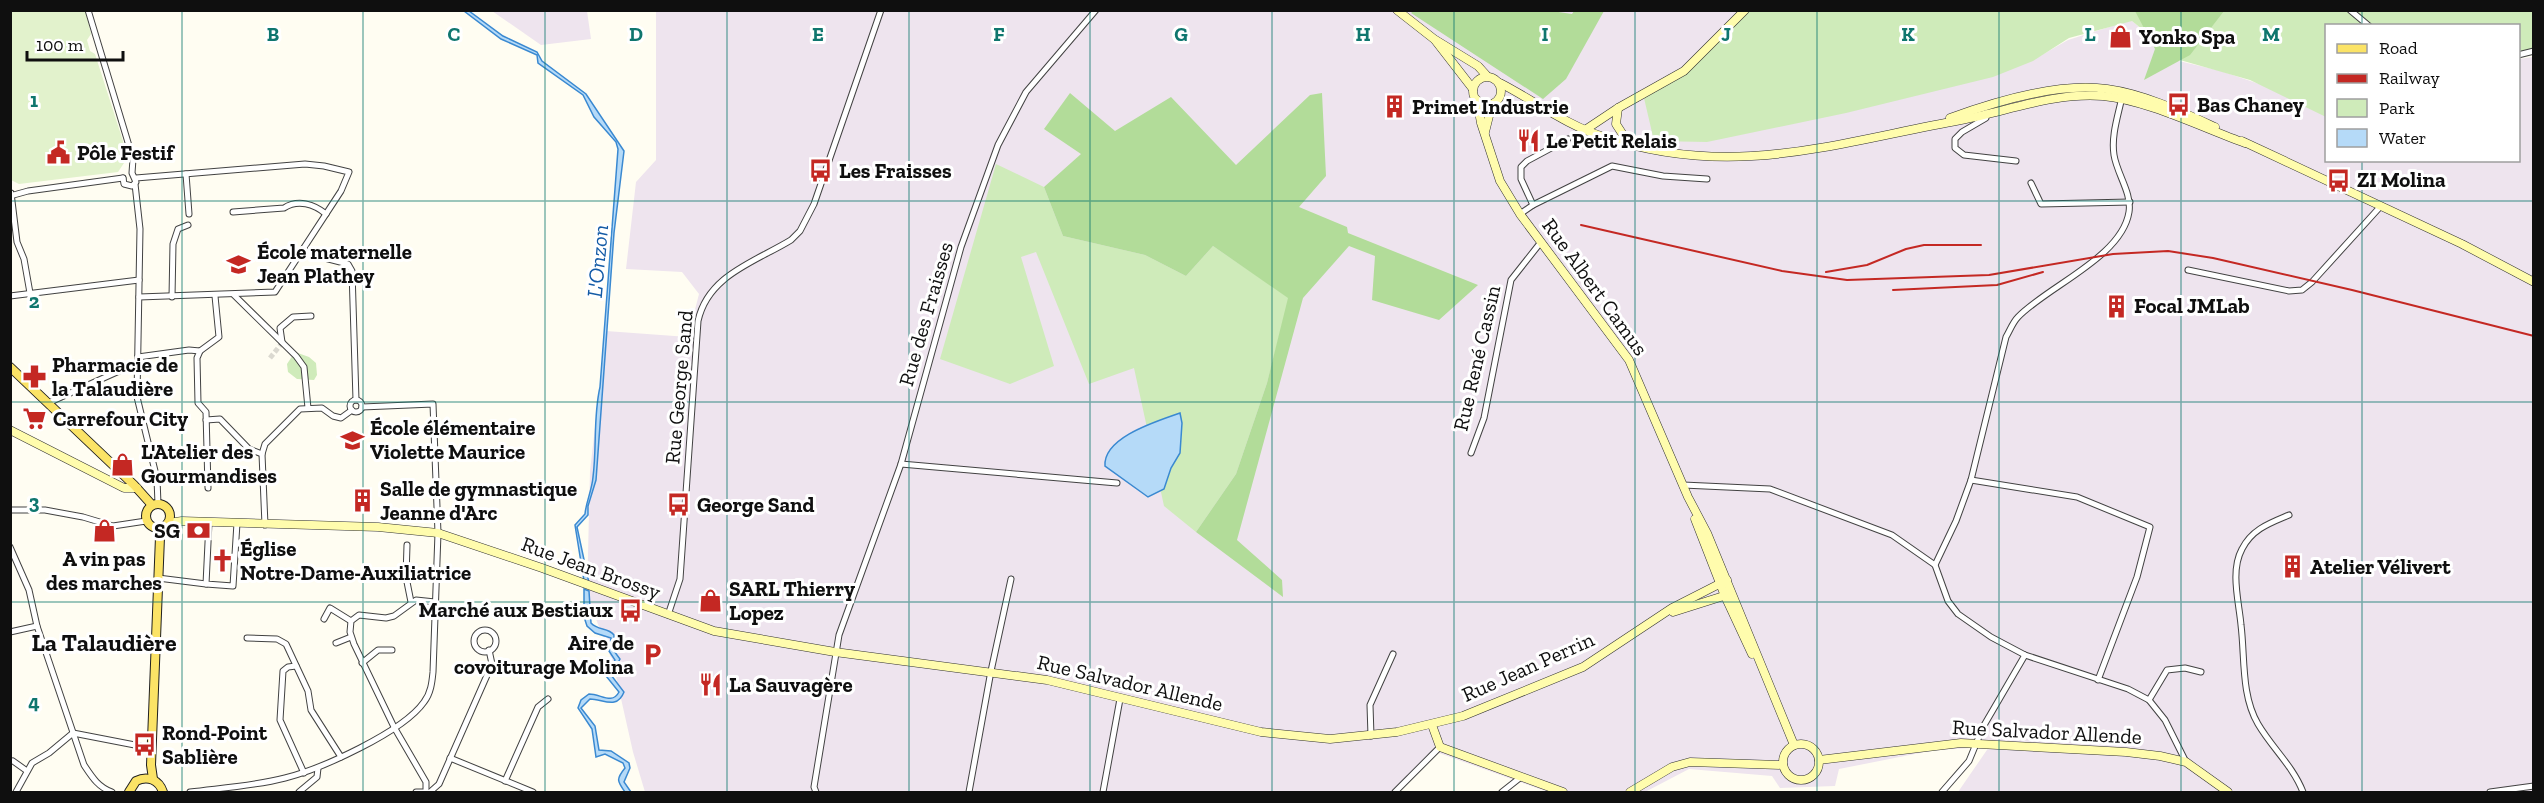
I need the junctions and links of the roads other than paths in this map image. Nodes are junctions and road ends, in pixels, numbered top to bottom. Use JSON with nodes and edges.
{"nodes":[{"id":1,"x":88,"y":10,"type":"edge"},
{"id":2,"x":881,"y":10,"type":"edge"},
{"id":3,"x":1096,"y":10,"type":"edge"},
{"id":4,"x":1397,"y":10,"type":"edge"},
{"id":5,"x":1745,"y":10,"type":"edge"},
{"id":6,"x":2350,"y":10,"type":"edge"},
{"id":7,"x":2365,"y":24,"type":"edge"},
{"id":8,"x":1434,"y":39,"type":"junction"},
{"id":9,"x":1487,"y":76,"type":"junction"},
{"id":10,"x":1500,"y":83,"type":"junction"},
{"id":11,"x":1473,"y":88,"type":"junction"},
{"id":12,"x":1518,"y":94,"type":"junction"},
{"id":13,"x":2122,"y":96,"type":"junction"},
{"id":14,"x":1500,"y":98,"type":"junction"},
{"id":15,"x":1477,"y":100,"type":"junction"},
{"id":16,"x":1492,"y":104,"type":"junction"},
{"id":17,"x":1618,"y":108,"type":"junction"},
{"id":18,"x":1986,"y":113,"type":"junction"},
{"id":19,"x":1585,"y":130,"type":"junction"},
{"id":20,"x":1485,"y":134,"type":"junction"},
{"id":21,"x":1568,"y":139,"type":"dead end"},
{"id":22,"x":1630,"y":145,"type":"junction"},
{"id":23,"x":2016,"y":162,"type":"dead end"},
{"id":24,"x":186,"y":174,"type":"junction"},
{"id":25,"x":123,"y":178,"type":"junction"},
{"id":26,"x":134,"y":178,"type":"junction"},
{"id":27,"x":1707,"y":179,"type":"dead end"},
{"id":28,"x":2031,"y":183,"type":"dead end"},
{"id":29,"x":11,"y":195,"type":"edge"},
{"id":30,"x":2130,"y":202,"type":"junction"},
{"id":31,"x":1533,"y":205,"type":"junction"},
{"id":32,"x":2380,"y":207,"type":"junction"},
{"id":33,"x":233,"y":212,"type":"dead end"},
{"id":34,"x":189,"y":214,"type":"dead end"},
{"id":35,"x":326,"y":214,"type":"junction"},
{"id":36,"x":1520,"y":214,"type":"junction"},
{"id":37,"x":188,"y":225,"type":"dead end"},
{"id":38,"x":1541,"y":242,"type":"junction"},
{"id":39,"x":303,"y":249,"type":"junction"},
{"id":40,"x":2188,"y":270,"type":"dead end"},
{"id":41,"x":140,"y":280,"type":"junction"},
{"id":42,"x":2534,"y":282,"type":"edge"},
{"id":43,"x":30,"y":293,"type":"junction"},
{"id":44,"x":234,"y":295,"type":"junction"},
{"id":45,"x":10,"y":296,"type":"edge"},
{"id":46,"x":215,"y":296,"type":"junction"},
{"id":47,"x":139,"y":297,"type":"junction"},
{"id":48,"x":172,"y":297,"type":"junction"},
{"id":49,"x":311,"y":316,"type":"dead end"},
{"id":50,"x":282,"y":343,"type":"junction"},
{"id":51,"x":200,"y":351,"type":"junction"},
{"id":52,"x":138,"y":360,"type":"junction"},
{"id":53,"x":10,"y":367,"type":"edge"},
{"id":54,"x":356,"y":400,"type":"junction"},
{"id":55,"x":48,"y":403,"type":"junction"},
{"id":56,"x":362,"y":407,"type":"junction"},
{"id":57,"x":308,"y":408,"type":"junction"},
{"id":58,"x":352,"y":410,"type":"junction"},
{"id":59,"x":206,"y":420,"type":"junction"},
{"id":60,"x":10,"y":430,"type":"edge"},
{"id":61,"x":1471,"y":453,"type":"dead end"},
{"id":62,"x":262,"y":454,"type":"junction"},
{"id":63,"x":901,"y":464,"type":"junction"},
{"id":64,"x":1971,"y":480,"type":"junction"},
{"id":65,"x":1117,"y":483,"type":"dead end"},
{"id":66,"x":1683,"y":485,"type":"junction"},
{"id":67,"x":135,"y":487,"type":"junction"},
{"id":68,"x":208,"y":488,"type":"dead end"},
{"id":69,"x":155,"y":504,"type":"junction"},
{"id":70,"x":10,"y":510,"type":"edge"},
{"id":71,"x":2289,"y":515,"type":"dead end"},
{"id":72,"x":146,"y":521,"type":"junction"},
{"id":73,"x":167,"y":522,"type":"junction"},
{"id":74,"x":208,"y":522,"type":"junction"},
{"id":75,"x":237,"y":523,"type":"junction"},
{"id":76,"x":265,"y":525,"type":"junction"},
{"id":77,"x":438,"y":533,"type":"junction"},
{"id":78,"x":407,"y":545,"type":"dead end"},
{"id":79,"x":10,"y":547,"type":"edge"},
{"id":80,"x":1935,"y":565,"type":"junction"},
{"id":81,"x":158,"y":578,"type":"junction"},
{"id":82,"x":1011,"y":579,"type":"dead end"},
{"id":83,"x":1724,"y":582,"type":"junction"},
{"id":84,"x":206,"y":584,"type":"junction"},
{"id":85,"x":1729,"y":595,"type":"junction"},
{"id":86,"x":411,"y":602,"type":"junction"},
{"id":87,"x":435,"y":602,"type":"junction"},
{"id":88,"x":1666,"y":614,"type":"junction"},
{"id":89,"x":668,"y":615,"type":"junction"},
{"id":90,"x":324,"y":619,"type":"dead end"},
{"id":91,"x":351,"y":621,"type":"junction"},
{"id":92,"x":37,"y":626,"type":"junction"},
{"id":93,"x":10,"y":632,"type":"edge"},
{"id":94,"x":351,"y":637,"type":"junction"},
{"id":95,"x":247,"y":638,"type":"dead end"},
{"id":96,"x":336,"y":643,"type":"dead end"},
{"id":97,"x":392,"y":650,"type":"dead end"},
{"id":98,"x":489,"y":650,"type":"junction"},
{"id":99,"x":835,"y":652,"type":"junction"},
{"id":100,"x":1393,"y":654,"type":"dead end"},
{"id":101,"x":2025,"y":655,"type":"junction"},
{"id":102,"x":362,"y":663,"type":"junction"},
{"id":103,"x":296,"y":666,"type":"junction"},
{"id":104,"x":991,"y":671,"type":"junction"},
{"id":105,"x":2200,"y":672,"type":"dead end"},
{"id":106,"x":2098,"y":680,"type":"junction"},
{"id":107,"x":548,"y":699,"type":"dead end"},
{"id":108,"x":1120,"y":699,"type":"junction"},
{"id":109,"x":2149,"y":700,"type":"junction"},
{"id":110,"x":1431,"y":725,"type":"junction"},
{"id":111,"x":394,"y":727,"type":"junction"},
{"id":112,"x":73,"y":733,"type":"junction"},
{"id":113,"x":1371,"y":736,"type":"junction"},
{"id":114,"x":1977,"y":744,"type":"junction"},
{"id":115,"x":1794,"y":745,"type":"junction"},
{"id":116,"x":140,"y":746,"type":"dead end"},
{"id":117,"x":1440,"y":747,"type":"junction"},
{"id":118,"x":341,"y":757,"type":"junction"},
{"id":119,"x":450,"y":758,"type":"junction"},
{"id":120,"x":1819,"y":760,"type":"junction"},
{"id":121,"x":11,"y":762,"type":"edge"},
{"id":122,"x":2186,"y":762,"type":"junction"},
{"id":123,"x":1783,"y":765,"type":"junction"},
{"id":124,"x":318,"y":768,"type":"junction"},
{"id":125,"x":27,"y":771,"type":"junction"},
{"id":126,"x":304,"y":773,"type":"junction"},
{"id":127,"x":1521,"y":777,"type":"junction"},
{"id":128,"x":153,"y":779,"type":"junction"},
{"id":129,"x":505,"y":781,"type":"junction"},
{"id":130,"x":2534,"y":786,"type":"edge"},
{"id":131,"x":16,"y":792,"type":"edge"},
{"id":132,"x":112,"y":792,"type":"edge"},
{"id":133,"x":129,"y":792,"type":"edge"},
{"id":134,"x":163,"y":792,"type":"edge"},
{"id":135,"x":190,"y":792,"type":"edge"},
{"id":136,"x":299,"y":792,"type":"edge"},
{"id":137,"x":416,"y":792,"type":"edge"},
{"id":138,"x":427,"y":792,"type":"edge"},
{"id":139,"x":533,"y":792,"type":"edge"},
{"id":140,"x":816,"y":792,"type":"edge"},
{"id":141,"x":969,"y":792,"type":"edge"},
{"id":142,"x":1103,"y":792,"type":"edge"},
{"id":143,"x":1395,"y":792,"type":"edge"},
{"id":144,"x":1502,"y":792,"type":"edge"},
{"id":145,"x":1563,"y":792,"type":"edge"},
{"id":146,"x":1630,"y":792,"type":"edge"},
{"id":147,"x":1942,"y":792,"type":"edge"},
{"id":148,"x":2228,"y":792,"type":"edge"},
{"id":149,"x":2302,"y":792,"type":"edge"},
{"id":150,"x":2490,"y":792,"type":"edge"}],
"edges":[{"from":1,"to":26,"type":"street"},
{"from":2,"to":89,"type":"street","name":"Rue George Sand"},
{"from":3,"to":63,"type":"street","name":"Rue des Fraisses"},
{"from":4,"to":8,"type":"street"},
{"from":5,"to":17,"type":"street"},
{"from":6,"to":7,"type":"street"},
{"from":8,"to":9,"type":"street"},
{"from":8,"to":11,"type":"street"},
{"from":9,"to":10,"type":"street"},
{"from":9,"to":11,"type":"street"},
{"from":10,"to":12,"type":"street"},
{"from":10,"to":14,"type":"street"},
{"from":11,"to":15,"type":"street"},
{"from":12,"to":14,"type":"street"},
{"from":12,"to":19,"type":"street"},
{"from":13,"to":18,"type":"street"},
{"from":13,"to":18,"type":"street"},
{"from":13,"to":30,"type":"street"},
{"from":13,"to":32,"type":"street"},
{"from":14,"to":16,"type":"street"},
{"from":15,"to":16,"type":"street"},
{"from":15,"to":20,"type":"street","name":"Rue Albert Camus"},
{"from":16,"to":20,"type":"street"},
{"from":17,"to":19,"type":"street"},
{"from":17,"to":22,"type":"street"},
{"from":18,"to":22,"type":"street"},
{"from":18,"to":23,"type":"street"},
{"from":19,"to":22,"type":"street"},
{"from":20,"to":36,"type":"street","name":"Rue Albert Camus"},
{"from":21,"to":31,"type":"street"},
{"from":24,"to":26,"type":"street"},
{"from":24,"to":34,"type":"street"},
{"from":24,"to":35,"type":"street"},
{"from":25,"to":26,"type":"street"},
{"from":25,"to":26,"type":"street"},
{"from":25,"to":29,"type":"street"},
{"from":26,"to":41,"type":"street"},
{"from":27,"to":31,"type":"street"},
{"from":28,"to":30,"type":"street"},
{"from":29,"to":43,"type":"street"},
{"from":30,"to":64,"type":"street"},
{"from":31,"to":36,"type":"street"},
{"from":32,"to":40,"type":"street"},
{"from":32,"to":42,"type":"street"},
{"from":33,"to":35,"type":"street"},
{"from":35,"to":39,"type":"street"},
{"from":36,"to":38,"type":"street","name":"Rue Albert Camus"},
{"from":37,"to":48,"type":"street"},
{"from":38,"to":61,"type":"street","name":"Rue René Cassin"},
{"from":38,"to":66,"type":"street","name":"Rue Albert Camus"},
{"from":39,"to":44,"type":"street"},
{"from":39,"to":54,"type":"street"},
{"from":41,"to":43,"type":"street"},
{"from":41,"to":47,"type":"street"},
{"from":43,"to":45,"type":"street"},
{"from":44,"to":46,"type":"street"},
{"from":44,"to":50,"type":"street"},
{"from":46,"to":48,"type":"street"},
{"from":46,"to":51,"type":"street"},
{"from":47,"to":48,"type":"street"},
{"from":47,"to":52,"type":"street"},
{"from":49,"to":50,"type":"street"},
{"from":50,"to":57,"type":"street"},
{"from":51,"to":52,"type":"street"},
{"from":51,"to":59,"type":"street"},
{"from":52,"to":55,"type":"street"},
{"from":52,"to":69,"type":"street"},
{"from":53,"to":55,"type":"main road"},
{"from":54,"to":56,"type":"street"},
{"from":54,"to":58,"type":"street"},
{"from":55,"to":67,"type":"main road"},
{"from":56,"to":58,"type":"street"},
{"from":56,"to":77,"type":"street"},
{"from":57,"to":58,"type":"street"},
{"from":57,"to":62,"type":"street"},
{"from":59,"to":62,"type":"street"},
{"from":59,"to":68,"type":"street"},
{"from":60,"to":67,"type":"street"},
{"from":62,"to":76,"type":"street"},
{"from":63,"to":65,"type":"street"},
{"from":63,"to":99,"type":"street","name":"Rue des Fraisses"},
{"from":64,"to":80,"type":"street"},
{"from":64,"to":106,"type":"street"},
{"from":66,"to":80,"type":"street"},
{"from":66,"to":83,"type":"street","name":"Rue Albert Camus"},
{"from":67,"to":69,"type":"main road"},
{"from":69,"to":72,"type":"main road"},
{"from":69,"to":73,"type":"main road"},
{"from":70,"to":72,"type":"street"},
{"from":71,"to":149,"type":"street"},
{"from":72,"to":73,"type":"main road"},
{"from":73,"to":74,"type":"street","name":"Rue Jean Brossy"},
{"from":73,"to":81,"type":"main road"},
{"from":74,"to":75,"type":"street","name":"Rue Jean Brossy"},
{"from":74,"to":84,"type":"street"},
{"from":75,"to":76,"type":"street","name":"Rue Jean Brossy"},
{"from":75,"to":84,"type":"street"},
{"from":76,"to":77,"type":"street","name":"Rue Jean Brossy"},
{"from":77,"to":87,"type":"street"},
{"from":77,"to":89,"type":"street","name":"Rue Jean Brossy"},
{"from":78,"to":86,"type":"street"},
{"from":79,"to":92,"type":"street"},
{"from":80,"to":101,"type":"street"},
{"from":81,"to":84,"type":"street"},
{"from":81,"to":128,"type":"main road"},
{"from":82,"to":104,"type":"street"},
{"from":83,"to":85,"type":"street","name":"Rue Albert Camus"},
{"from":83,"to":88,"type":"street","name":"Rue Jean Perrin"},
{"from":85,"to":88,"type":"street","name":"Rue Jean Perrin"},
{"from":85,"to":115,"type":"street","name":"Rue Albert Camus"},
{"from":86,"to":87,"type":"street"},
{"from":86,"to":91,"type":"street"},
{"from":87,"to":111,"type":"street"},
{"from":88,"to":110,"type":"street","name":"Rue Jean Perrin"},
{"from":89,"to":99,"type":"street","name":"Rue Salvador Allende"},
{"from":90,"to":91,"type":"street"},
{"from":91,"to":94,"type":"street"},
{"from":92,"to":93,"type":"street"},
{"from":92,"to":112,"type":"street"},
{"from":94,"to":96,"type":"street"},
{"from":94,"to":102,"type":"street"},
{"from":95,"to":103,"type":"street"},
{"from":97,"to":102,"type":"street"},
{"from":98,"to":98,"type":"street"},
{"from":98,"to":119,"type":"street"},
{"from":99,"to":104,"type":"street","name":"Rue Salvador Allende"},
{"from":99,"to":140,"type":"street","name":"Rue des Fraisses"},
{"from":100,"to":113,"type":"street"},
{"from":101,"to":106,"type":"street"},
{"from":101,"to":114,"type":"street"},
{"from":102,"to":111,"type":"street"},
{"from":103,"to":118,"type":"street"},
{"from":103,"to":126,"type":"street"},
{"from":104,"to":108,"type":"street","name":"Rue Salvador Allende"},
{"from":104,"to":141,"type":"street"},
{"from":105,"to":109,"type":"street"},
{"from":106,"to":109,"type":"street"},
{"from":107,"to":129,"type":"street"},
{"from":108,"to":113,"type":"street","name":"Rue Salvador Allende"},
{"from":108,"to":142,"type":"street"},
{"from":109,"to":122,"type":"street"},
{"from":110,"to":113,"type":"street","name":"Rue Salvador Allende"},
{"from":110,"to":117,"type":"street"},
{"from":111,"to":118,"type":"street"},
{"from":111,"to":138,"type":"street"},
{"from":112,"to":116,"type":"street"},
{"from":112,"to":125,"type":"street"},
{"from":112,"to":132,"type":"street"},
{"from":114,"to":120,"type":"street","name":"Rue Salvador Allende"},
{"from":114,"to":122,"type":"street","name":"Rue Salvador Allende"},
{"from":114,"to":147,"type":"street"},
{"from":115,"to":120,"type":"street"},
{"from":115,"to":123,"type":"street"},
{"from":117,"to":127,"type":"street"},
{"from":117,"to":143,"type":"street"},
{"from":118,"to":124,"type":"street"},
{"from":119,"to":129,"type":"street"},
{"from":119,"to":138,"type":"street"},
{"from":120,"to":123,"type":"street"},
{"from":121,"to":125,"type":"street"},
{"from":122,"to":148,"type":"street","name":"Rue Salvador Allende"},
{"from":123,"to":146,"type":"street"},
{"from":124,"to":126,"type":"street"},
{"from":124,"to":136,"type":"street"},
{"from":125,"to":131,"type":"street"},
{"from":126,"to":135,"type":"street"},
{"from":127,"to":144,"type":"street"},
{"from":127,"to":145,"type":"street"},
{"from":128,"to":133,"type":"main road"},
{"from":128,"to":134,"type":"main road"},
{"from":129,"to":139,"type":"street"},
{"from":130,"to":150,"type":"street"},
{"from":137,"to":138,"type":"street"}]}
